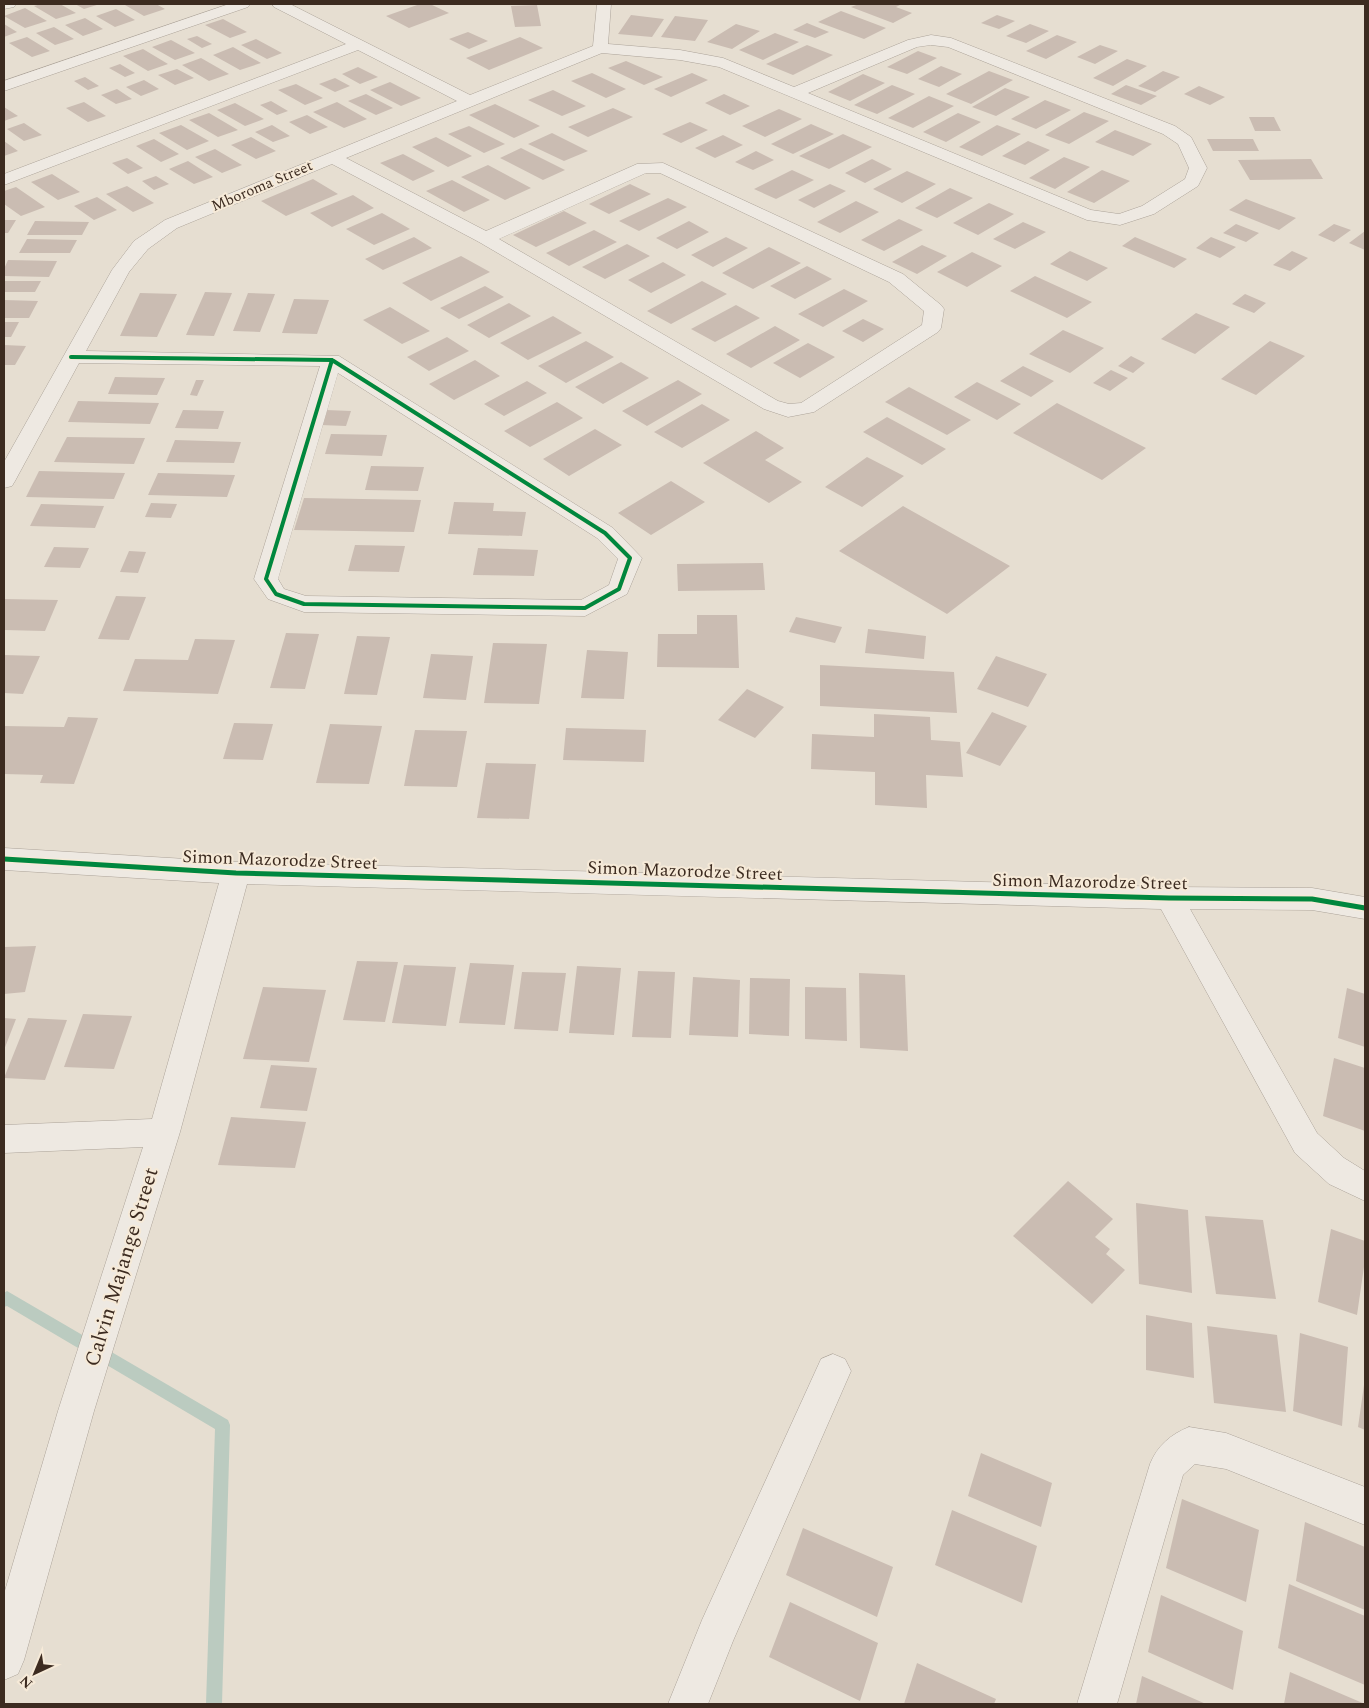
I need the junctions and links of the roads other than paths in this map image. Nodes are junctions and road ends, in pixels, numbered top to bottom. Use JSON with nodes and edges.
{"nodes":[{"id":1,"x":9,"y":4,"type":"edge"},
{"id":2,"x":243,"y":4,"type":"edge"},
{"id":3,"x":279,"y":4,"type":"edge"},
{"id":4,"x":604,"y":4,"type":"edge"},
{"id":5,"x":4,"y":6,"type":"edge"},
{"id":6,"x":360,"y":44,"type":"junction"},
{"id":7,"x":600,"y":48,"type":"junction"},
{"id":8,"x":4,"y":86,"type":"edge"},
{"id":9,"x":796,"y":92,"type":"junction"},
{"id":10,"x":469,"y":100,"type":"junction"},
{"id":11,"x":331,"y":157,"type":"junction"},
{"id":12,"x":4,"y":180,"type":"edge"},
{"id":13,"x":485,"y":238,"type":"junction"},
{"id":14,"x":71,"y":357,"type":"junction"},
{"id":15,"x":332,"y":360,"type":"junction"},
{"id":16,"x":4,"y":481,"type":"edge"},
{"id":17,"x":4,"y":859,"type":"edge"},
{"id":18,"x":236,"y":873,"type":"junction"},
{"id":19,"x":1169,"y":898,"type":"junction"},
{"id":20,"x":1365,"y":908,"type":"edge"},
{"id":21,"x":164,"y":1132,"type":"junction"},
{"id":22,"x":4,"y":1139,"type":"edge"},
{"id":23,"x":1365,"y":1186,"type":"edge"},
{"id":24,"x":833,"y":1371,"type":"dead end"},
{"id":25,"x":1365,"y":1506,"type":"edge"},
{"id":26,"x":4,"y":1660,"type":"edge"},
{"id":27,"x":688,"y":1704,"type":"edge"},
{"id":28,"x":1097,"y":1704,"type":"edge"}],
"edges":[{"from":1,"to":5,"type":"street"},
{"from":2,"to":8,"type":"street"},
{"from":3,"to":6,"type":"street"},
{"from":4,"to":7,"type":"street"},
{"from":6,"to":10,"type":"street"},
{"from":6,"to":12,"type":"street"},
{"from":7,"to":9,"type":"street"},
{"from":7,"to":10,"type":"street","name":"Mboroma Street"},
{"from":9,"to":9,"type":"street"},
{"from":10,"to":11,"type":"street","name":"Mboroma Street"},
{"from":11,"to":13,"type":"street"},
{"from":11,"to":14,"type":"street","name":"Mboroma Street"},
{"from":13,"to":13,"type":"street"},
{"from":14,"to":15,"type":"street"},
{"from":14,"to":16,"type":"street","name":"Mboroma Street"},
{"from":15,"to":15,"type":"street"},
{"from":17,"to":18,"type":"street","name":"Simon Mazorodze Street"},
{"from":18,"to":19,"type":"street","name":"Simon Mazorodze Street"},
{"from":18,"to":21,"type":"street","name":"Calvin Majange Street"},
{"from":19,"to":20,"type":"street","name":"Simon Mazorodze Street"},
{"from":19,"to":23,"type":"street"},
{"from":21,"to":22,"type":"street"},
{"from":21,"to":26,"type":"street","name":"Calvin Majange Street"},
{"from":24,"to":27,"type":"street"},
{"from":25,"to":28,"type":"street"}]}
